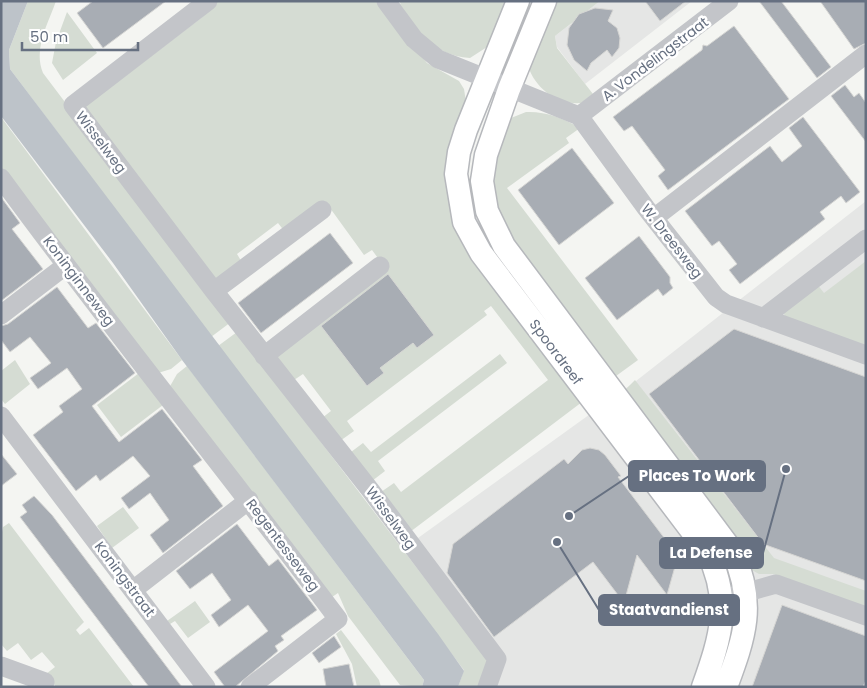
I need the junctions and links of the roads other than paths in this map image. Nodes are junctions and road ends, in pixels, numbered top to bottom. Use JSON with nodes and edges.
{"nodes":[{"id":1,"x":208,"y":1,"type":"edge"},
{"id":2,"x":386,"y":1,"type":"edge"},
{"id":3,"x":518,"y":1,"type":"edge"},
{"id":4,"x":545,"y":1,"type":"edge"},
{"id":5,"x":729,"y":1,"type":"edge"},
{"id":6,"x":866,"y":54,"type":"edge"},
{"id":7,"x":486,"y":80,"type":"junction"},
{"id":8,"x":508,"y":89,"type":"junction"},
{"id":9,"x":580,"y":116,"type":"junction"},
{"id":10,"x":1,"y":178,"type":"edge"},
{"id":11,"x":322,"y":210,"type":"dead end"},
{"id":12,"x":654,"y":218,"type":"junction"},
{"id":13,"x":866,"y":239,"type":"edge"},
{"id":14,"x":66,"y":266,"type":"junction"},
{"id":15,"x":380,"y":266,"type":"dead end"},
{"id":16,"x":214,"y":292,"type":"junction"},
{"id":17,"x":1,"y":315,"type":"edge"},
{"id":18,"x":763,"y":318,"type":"junction"},
{"id":19,"x":866,"y":355,"type":"edge"},
{"id":20,"x":264,"y":356,"type":"junction"},
{"id":21,"x":159,"y":383,"type":"joint"},
{"id":22,"x":1,"y":416,"type":"edge"},
{"id":23,"x":249,"y":500,"type":"junction"},
{"id":24,"x":133,"y":590,"type":"junction"},
{"id":25,"x":745,"y":592,"type":"junction"},
{"id":26,"x":723,"y":599,"type":"junction"},
{"id":27,"x":866,"y":616,"type":"edge"},
{"id":28,"x":1,"y":666,"type":"edge"},
{"id":29,"x":45,"y":682,"type":"dead end"},
{"id":30,"x":206,"y":687,"type":"edge"},
{"id":31,"x":250,"y":687,"type":"edge"},
{"id":32,"x":487,"y":687,"type":"edge"},
{"id":33,"x":703,"y":687,"type":"edge"},
{"id":34,"x":726,"y":687,"type":"edge"}],
"edges":[{"from":1,"to":16,"type":"street","name":"Wisselweg"},
{"from":2,"to":7,"type":"street"},
{"from":3,"to":7,"type":"main road","name":"Spoordreef"},
{"from":4,"to":8,"type":"main road","name":"Spoordreef"},
{"from":5,"to":9,"type":"street","name":"A. Vondelingstraat"},
{"from":6,"to":12,"type":"street"},
{"from":7,"to":8,"type":"street"},
{"from":7,"to":26,"type":"main road","name":"Spoordreef"},
{"from":8,"to":9,"type":"street"},
{"from":8,"to":25,"type":"main road","name":"Spoordreef"},
{"from":9,"to":12,"type":"street","name":"W. Dreesweg"},
{"from":10,"to":14,"type":"street","name":"Koninginneweg"},
{"from":11,"to":16,"type":"street"},
{"from":12,"to":18,"type":"street","name":"W. Dreesweg"},
{"from":13,"to":18,"type":"street"},
{"from":14,"to":17,"type":"street"},
{"from":14,"to":21,"type":"street","name":"Koninginneweg"},
{"from":15,"to":20,"type":"street"},
{"from":16,"to":20,"type":"street","name":"Wisselweg"},
{"from":18,"to":19,"type":"street","name":"W. Dreesweg"},
{"from":20,"to":32,"type":"street","name":"Wisselweg"},
{"from":21,"to":23,"type":"street","name":"Regentesseweg"},
{"from":22,"to":24,"type":"street","name":"Koningstraat"},
{"from":23,"to":24,"type":"street"},
{"from":23,"to":31,"type":"street","name":"Regentesseweg"},
{"from":24,"to":30,"type":"street","name":"Koningstraat"},
{"from":25,"to":26,"type":"street"},
{"from":25,"to":27,"type":"street"},
{"from":25,"to":34,"type":"main road","name":"Spoordreef"},
{"from":26,"to":33,"type":"main road","name":"Spoordreef"},
{"from":28,"to":29,"type":"street"}]}
